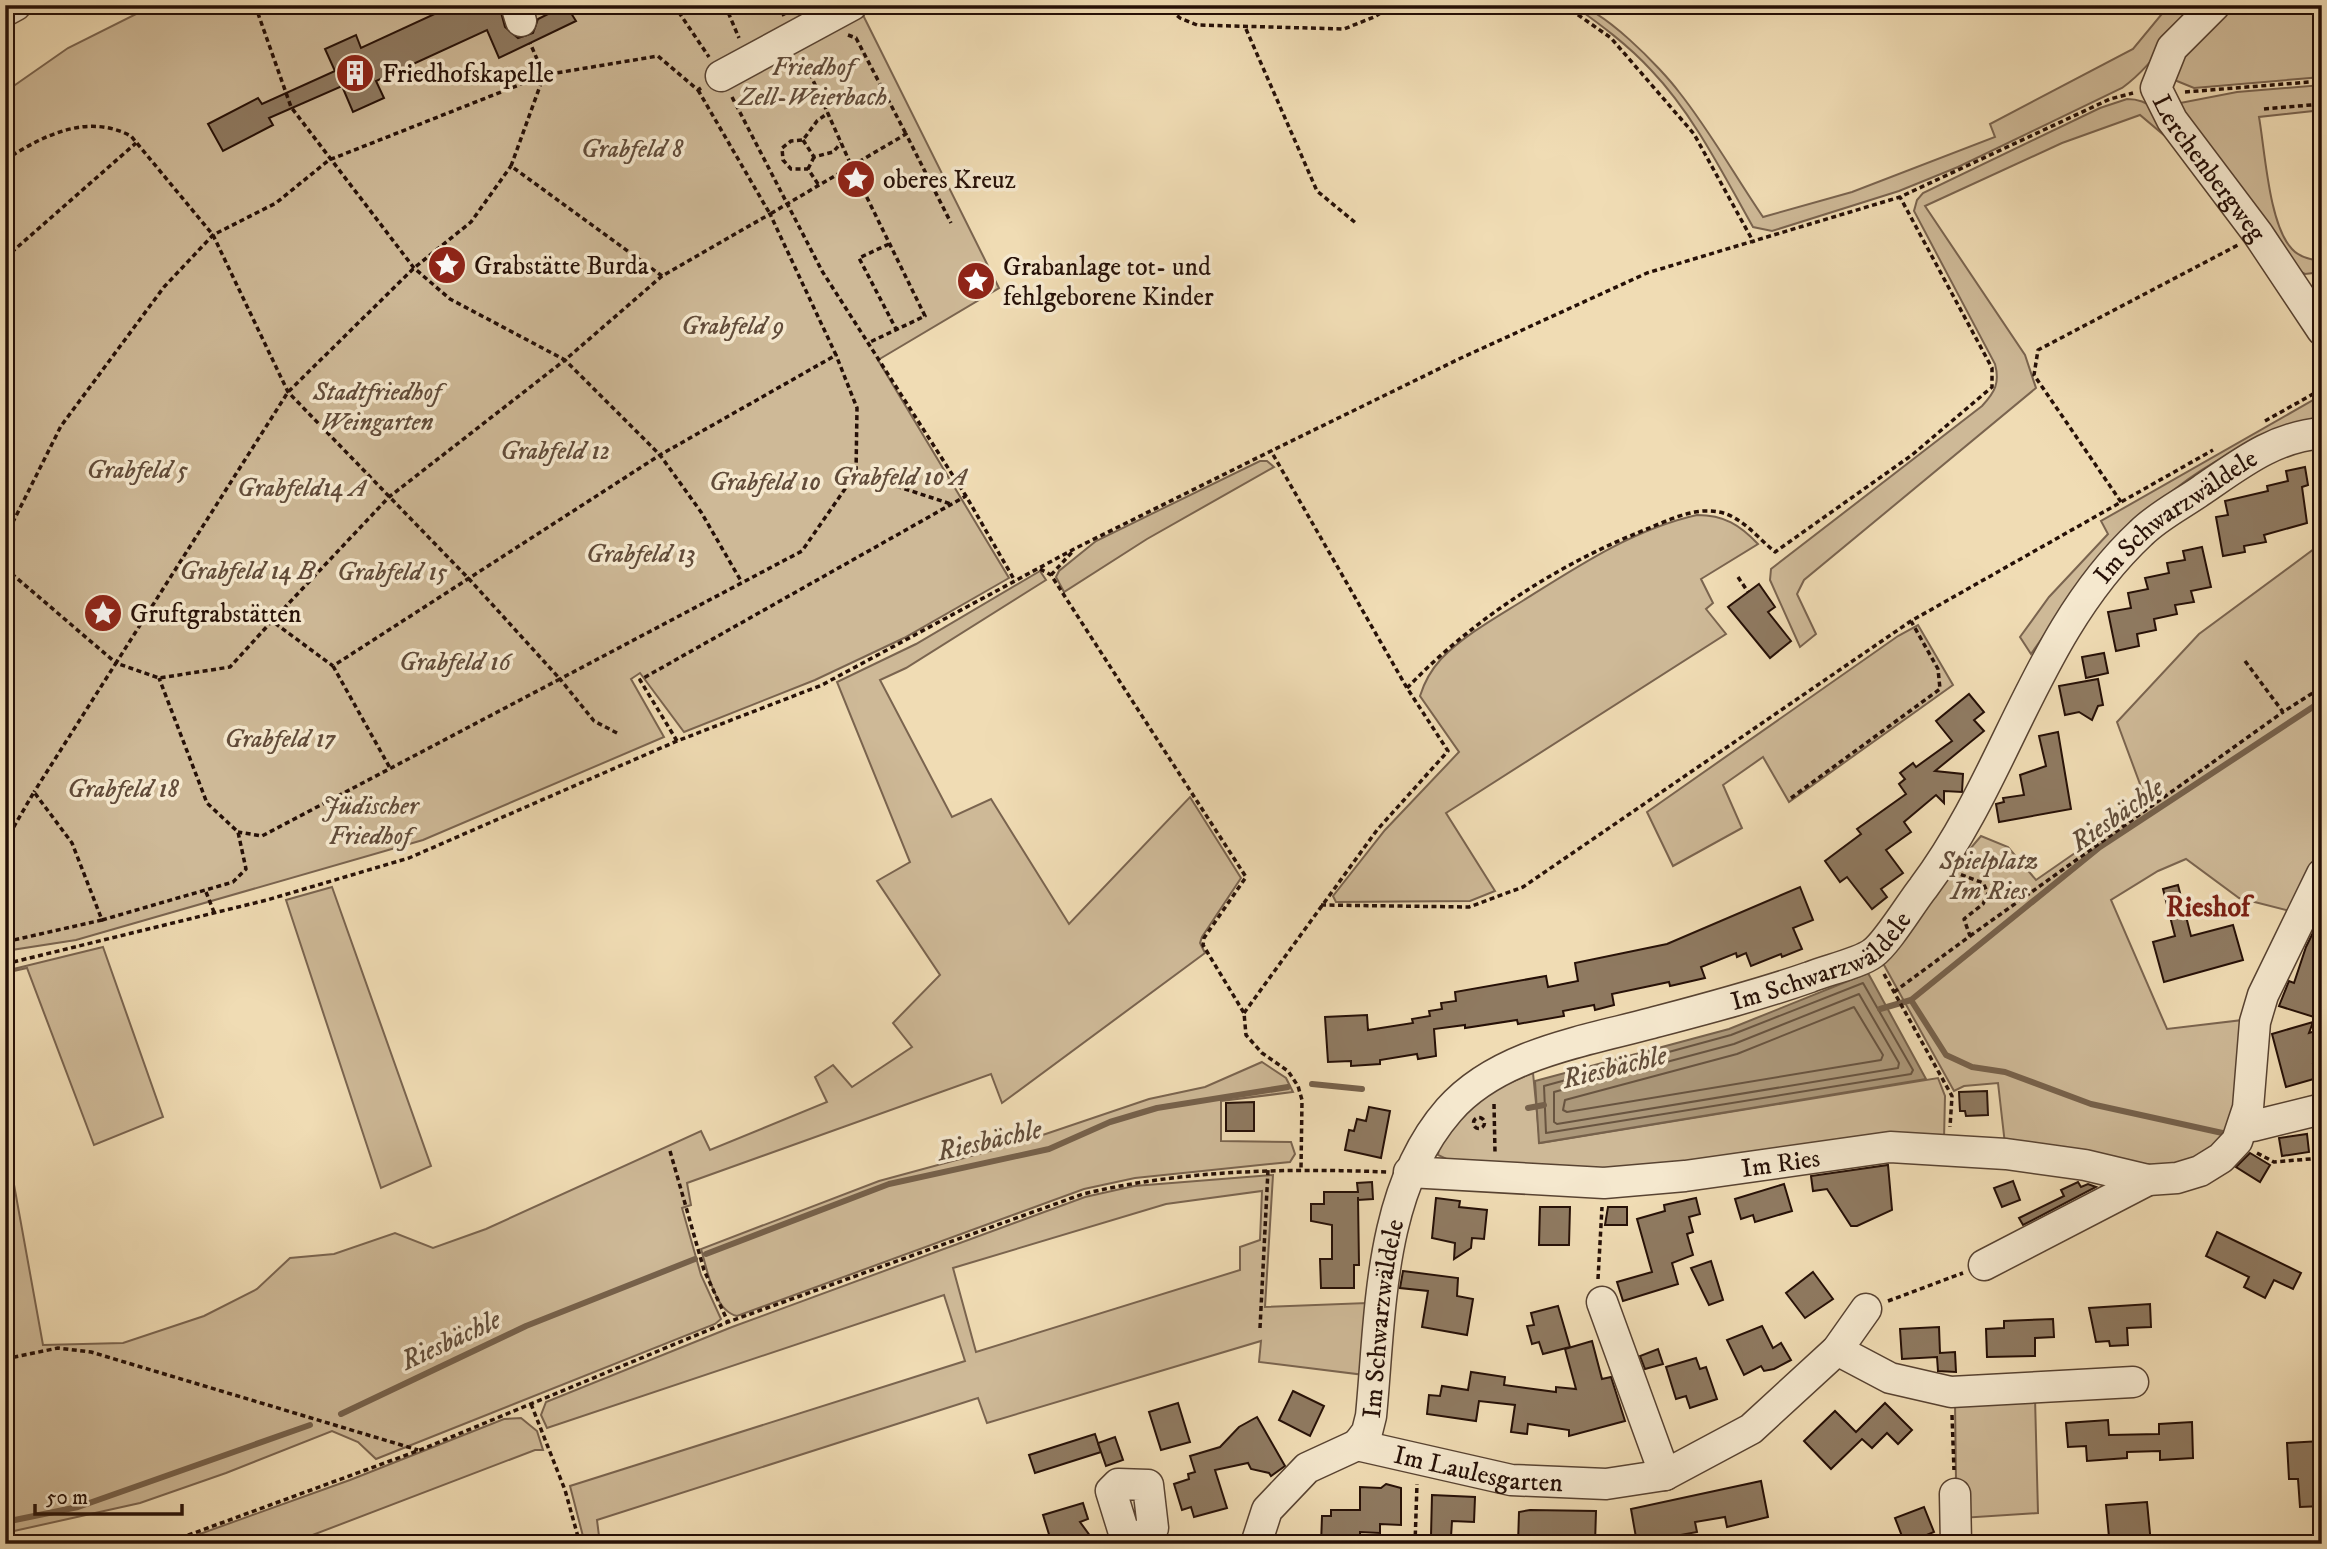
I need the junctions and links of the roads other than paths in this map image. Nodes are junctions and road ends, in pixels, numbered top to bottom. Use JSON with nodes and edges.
{"nodes":[{"id":1,"x":16,"y":5,"type":"edge"},
{"id":2,"x":852,"y":5,"type":"edge"},
{"id":3,"x":2215,"y":5,"type":"edge"},
{"id":4,"x":5,"y":11,"type":"edge"},
{"id":5,"x":710,"y":83,"type":"road end"},
{"id":6,"x":2322,"y":330,"type":"edge"},
{"id":7,"x":2322,"y":433,"type":"edge"},
{"id":8,"x":2322,"y":874,"type":"edge"},
{"id":9,"x":2322,"y":1109,"type":"edge"},
{"id":10,"x":2243,"y":1125,"type":"junction"},
{"id":11,"x":1409,"y":1172,"type":"junction"},
{"id":12,"x":2148,"y":1180,"type":"junction"},
{"id":13,"x":1984,"y":1265,"type":"road end"},
{"id":14,"x":1602,"y":1302,"type":"road end"},
{"id":15,"x":1866,"y":1309,"type":"road end"},
{"id":16,"x":1837,"y":1350,"type":"junction"},
{"id":17,"x":2133,"y":1382,"type":"dead end"},
{"id":18,"x":1357,"y":1444,"type":"junction"},
{"id":19,"x":1665,"y":1475,"type":"junction"},
{"id":20,"x":1955,"y":1494,"type":"road end"},
{"id":21,"x":1256,"y":1544,"type":"edge"},
{"id":22,"x":1956,"y":1544,"type":"edge"}],
"edges":[{"from":1,"to":4,"type":"street"},
{"from":2,"to":5,"type":"street"},
{"from":3,"to":6,"type":"street","name":"Lerchenbergweg"},
{"from":7,"to":11,"type":"street","name":"Im Schwarzwäldele"},
{"from":8,"to":10,"type":"street","name":"Im Ries"},
{"from":9,"to":10,"type":"street"},
{"from":10,"to":12,"type":"street","name":"Im Ries"},
{"from":11,"to":12,"type":"street","name":"Im Ries"},
{"from":11,"to":18,"type":"street","name":"Im Schwarzwäldele"},
{"from":12,"to":13,"type":"street","name":"Im Ries"},
{"from":14,"to":19,"type":"street"},
{"from":15,"to":16,"type":"street","name":"Im Laulesgarten"},
{"from":16,"to":17,"type":"street"},
{"from":16,"to":19,"type":"street","name":"Im Laulesgarten"},
{"from":18,"to":19,"type":"street","name":"Im Laulesgarten"},
{"from":18,"to":21,"type":"street","name":"Im Laulesgarten"},
{"from":20,"to":22,"type":"street"}]}
